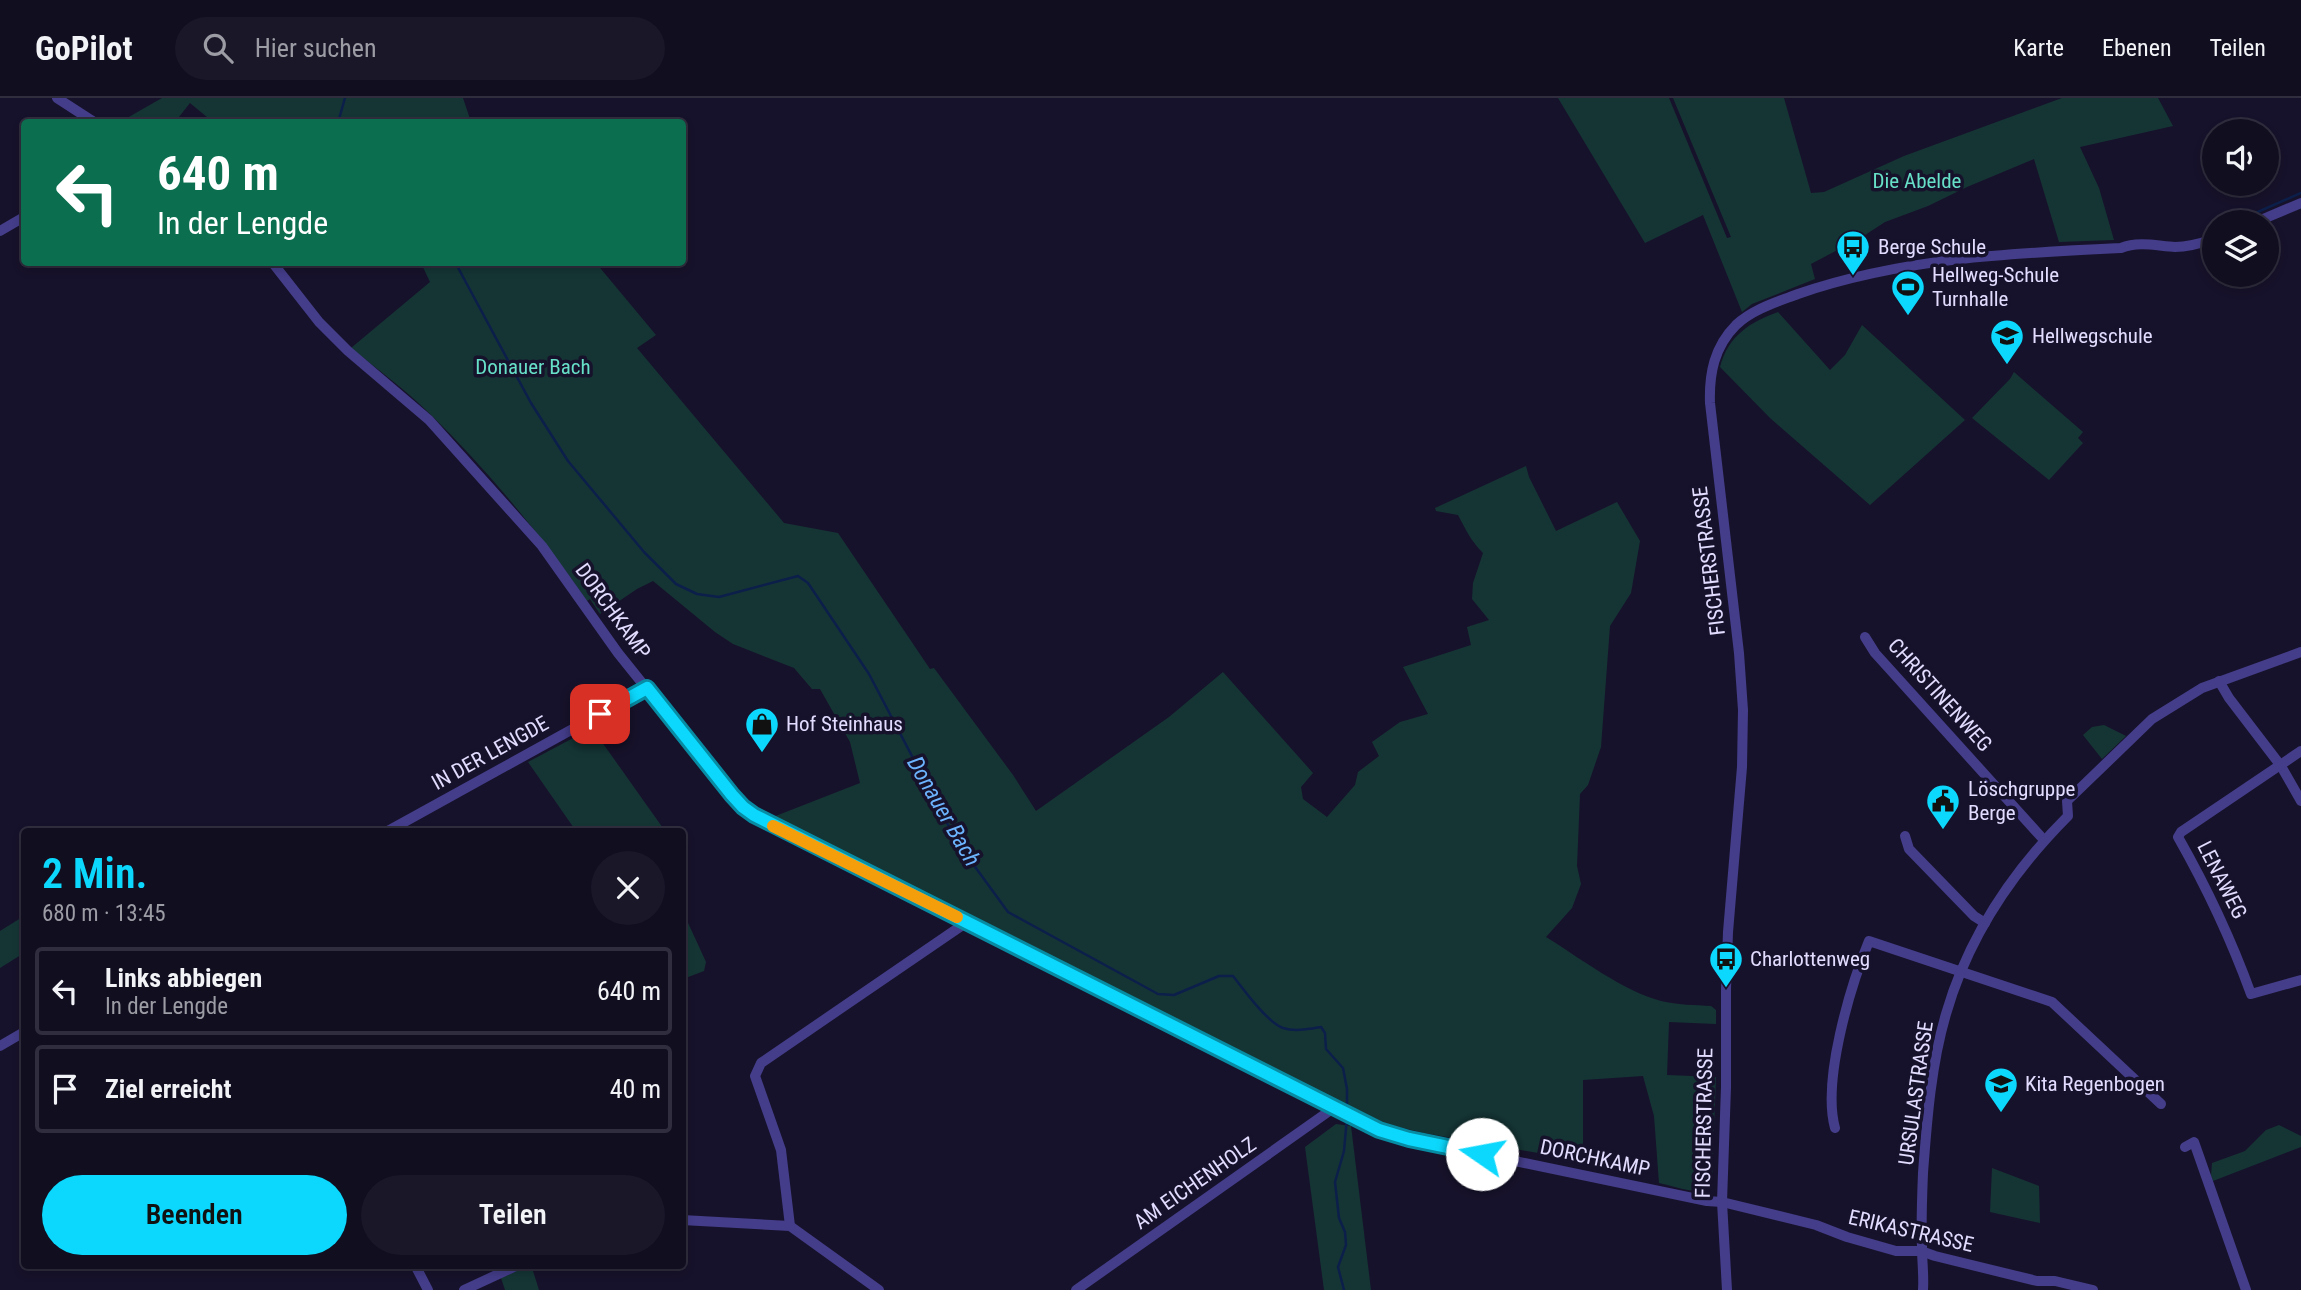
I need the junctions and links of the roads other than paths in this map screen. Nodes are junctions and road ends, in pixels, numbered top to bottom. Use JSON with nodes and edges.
{"nodes":[{"id":1,"x":57,"y":98,"type":"edge"},
{"id":2,"x":89,"y":119,"type":"edge"},
{"id":3,"x":2301,"y":203,"type":"edge"},
{"id":4,"x":2279,"y":212,"type":"edge"},
{"id":5,"x":21,"y":219,"type":"edge"},
{"id":6,"x":0,"y":231,"type":"edge"},
{"id":7,"x":2202,"y":241,"type":"edge"},
{"id":8,"x":275,"y":266,"type":"edge"},
{"id":9,"x":1865,"y":636,"type":"dead end"},
{"id":10,"x":2301,"y":652,"type":"edge"},
{"id":11,"x":2220,"y":681,"type":"junction"},
{"id":12,"x":647,"y":688,"type":"junction"},
{"id":13,"x":2301,"y":751,"type":"edge"},
{"id":14,"x":2281,"y":766,"type":"junction"},
{"id":15,"x":2301,"y":801,"type":"edge"},
{"id":16,"x":393,"y":828,"type":"edge"},
{"id":17,"x":1905,"y":836,"type":"dead end"},
{"id":18,"x":2044,"y":840,"type":"junction"},
{"id":19,"x":967,"y":922,"type":"junction"},
{"id":20,"x":1985,"y":923,"type":"junction"},
{"id":21,"x":1960,"y":972,"type":"junction"},
{"id":22,"x":2301,"y":980,"type":"edge"},
{"id":23,"x":21,"y":1034,"type":"edge"},
{"id":24,"x":0,"y":1046,"type":"edge"},
{"id":25,"x":2161,"y":1104,"type":"dead end"},
{"id":26,"x":1343,"y":1112,"type":"junction"},
{"id":27,"x":1835,"y":1128,"type":"dead end"},
{"id":28,"x":2185,"y":1147,"type":"dead end"},
{"id":29,"x":1722,"y":1202,"type":"junction"},
{"id":30,"x":686,"y":1220,"type":"edge"},
{"id":31,"x":790,"y":1226,"type":"junction"},
{"id":32,"x":1922,"y":1251,"type":"junction"},
{"id":33,"x":417,"y":1269,"type":"edge"},
{"id":34,"x":509,"y":1269,"type":"edge"},
{"id":35,"x":428,"y":1290,"type":"edge"},
{"id":36,"x":464,"y":1290,"type":"edge"},
{"id":37,"x":879,"y":1290,"type":"edge"},
{"id":38,"x":1076,"y":1290,"type":"edge"},
{"id":39,"x":1727,"y":1290,"type":"edge"},
{"id":40,"x":1923,"y":1290,"type":"edge"},
{"id":41,"x":2093,"y":1290,"type":"edge"},
{"id":42,"x":2246,"y":1290,"type":"edge"}],
"edges":[{"from":1,"to":2,"type":"street"},
{"from":3,"to":4,"type":"street"},
{"from":5,"to":6,"type":"street"},
{"from":7,"to":29,"type":"street","name":"FISCHERSTRASSE"},
{"from":8,"to":12,"type":"street","name":"DORCHKAMP"},
{"from":9,"to":18,"type":"street","name":"CHRISTINENWEG"},
{"from":10,"to":11,"type":"street","name":"URSULASTRASSE"},
{"from":11,"to":14,"type":"street"},
{"from":11,"to":18,"type":"street","name":"URSULASTRASSE"},
{"from":12,"to":16,"type":"street","name":"IN DER LENGDE"},
{"from":12,"to":19,"type":"street","name":"DORCHKAMP"},
{"from":13,"to":14,"type":"street","name":"LENAWEG"},
{"from":14,"to":15,"type":"street"},
{"from":14,"to":22,"type":"street","name":"LENAWEG"},
{"from":17,"to":20,"type":"street"},
{"from":18,"to":20,"type":"street","name":"URSULASTRASSE"},
{"from":19,"to":26,"type":"street","name":"DORCHKAMP"},
{"from":19,"to":31,"type":"street"},
{"from":20,"to":21,"type":"street","name":"URSULASTRASSE"},
{"from":21,"to":25,"type":"street"},
{"from":21,"to":27,"type":"street"},
{"from":21,"to":32,"type":"street","name":"URSULASTRASSE"},
{"from":23,"to":24,"type":"street"},
{"from":26,"to":29,"type":"street","name":"DORCHKAMP"},
{"from":26,"to":38,"type":"street","name":"AM EICHENHOLZ"},
{"from":28,"to":42,"type":"street"},
{"from":29,"to":32,"type":"street","name":"ERIKASTRASSE"},
{"from":29,"to":39,"type":"street","name":"FISCHERSTRASSE"},
{"from":30,"to":31,"type":"street"},
{"from":31,"to":37,"type":"street"},
{"from":32,"to":40,"type":"street","name":"URSULASTRASSE"},
{"from":32,"to":41,"type":"street","name":"ERIKASTRASSE"},
{"from":33,"to":35,"type":"street"},
{"from":34,"to":36,"type":"street"}]}
